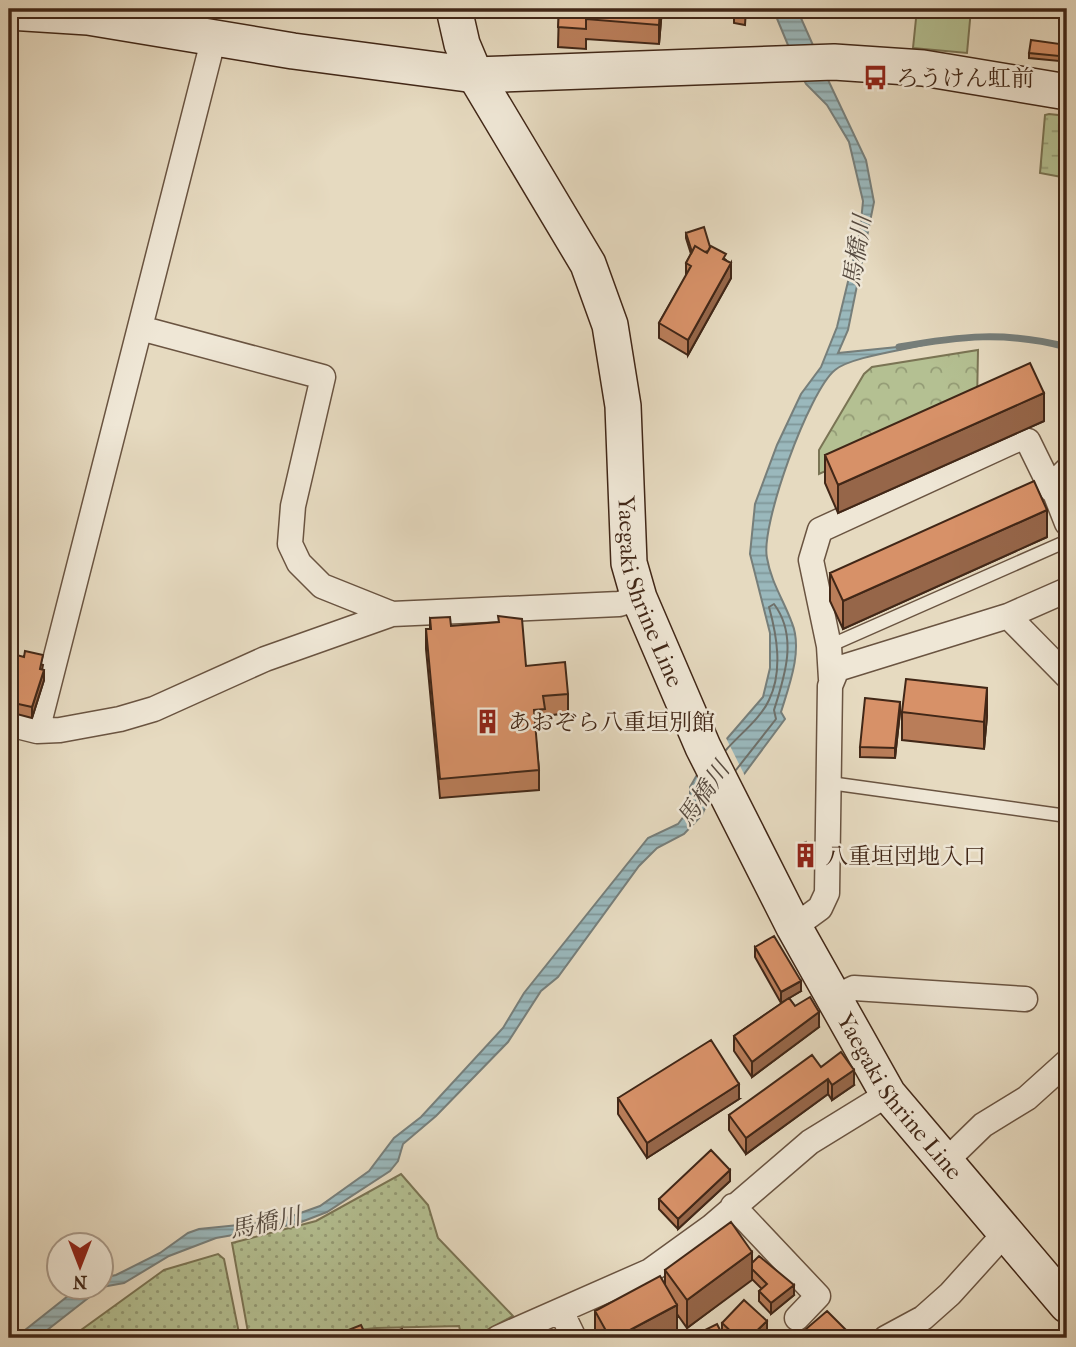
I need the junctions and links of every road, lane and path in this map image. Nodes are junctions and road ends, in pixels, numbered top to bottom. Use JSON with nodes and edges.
{"nodes":[{"id":1,"x":454,"y":9,"type":"edge"},
{"id":2,"x":9,"y":12,"type":"edge"},
{"id":3,"x":214,"y":37,"type":"junction"},
{"id":4,"x":475,"y":75,"type":"junction"},
{"id":5,"x":1067,"y":92,"type":"edge"},
{"id":6,"x":140,"y":328,"type":"junction"},
{"id":7,"x":1067,"y":470,"type":"edge"},
{"id":8,"x":1052,"y":490,"type":"junction"},
{"id":9,"x":1067,"y":523,"type":"edge"},
{"id":10,"x":1067,"y":541,"type":"edge"},
{"id":11,"x":1067,"y":590,"type":"edge"},
{"id":12,"x":639,"y":598,"type":"junction"},
{"id":13,"x":392,"y":614,"type":"junction"},
{"id":14,"x":1008,"y":616,"type":"junction"},
{"id":15,"x":829,"y":646,"type":"junction"},
{"id":16,"x":1067,"y":676,"type":"edge"},
{"id":17,"x":831,"y":679,"type":"junction"},
{"id":18,"x":9,"y":724,"type":"edge"},
{"id":19,"x":37,"y":731,"type":"junction"},
{"id":20,"x":830,"y":783,"type":"junction"},
{"id":21,"x":1067,"y":816,"type":"edge"},
{"id":22,"x":794,"y":927,"type":"junction"},
{"id":23,"x":833,"y":998,"type":"junction"},
{"id":24,"x":1025,"y":999,"type":"dead end"},
{"id":25,"x":1067,"y":1062,"type":"edge"},
{"id":26,"x":888,"y":1094,"type":"junction"},
{"id":27,"x":946,"y":1161,"type":"junction"},
{"id":28,"x":733,"y":1206,"type":"junction"},
{"id":29,"x":1006,"y":1232,"type":"junction"},
{"id":30,"x":1067,"y":1305,"type":"edge"},
{"id":31,"x":561,"y":1311,"type":"junction"},
{"id":32,"x":797,"y":1318,"type":"dead end"},
{"id":33,"x":498,"y":1338,"type":"edge"},
{"id":34,"x":574,"y":1338,"type":"edge"},
{"id":35,"x":886,"y":1338,"type":"edge"}],
"edges":[{"from":1,"to":4,"type":"main road","name":"Yaegaki Shrine Line"},
{"from":2,"to":3,"type":"main road"},
{"from":3,"to":4,"type":"main road"},
{"from":3,"to":6,"type":"street"},
{"from":4,"to":5,"type":"main road"},
{"from":4,"to":12,"type":"main road","name":"Yaegaki Shrine Line"},
{"from":6,"to":13,"type":"street"},
{"from":6,"to":19,"type":"street"},
{"from":7,"to":8,"type":"street"},
{"from":8,"to":9,"type":"street"},
{"from":8,"to":15,"type":"street"},
{"from":10,"to":15,"type":"lane"},
{"from":11,"to":14,"type":"street"},
{"from":12,"to":13,"type":"street"},
{"from":12,"to":22,"type":"main road","name":"Yaegaki Shrine Line"},
{"from":13,"to":19,"type":"street"},
{"from":14,"to":16,"type":"street"},
{"from":14,"to":17,"type":"street"},
{"from":15,"to":17,"type":"street"},
{"from":17,"to":20,"type":"street"},
{"from":18,"to":19,"type":"street"},
{"from":20,"to":21,"type":"lane"},
{"from":20,"to":22,"type":"street"},
{"from":22,"to":23,"type":"main road","name":"Yaegaki Shrine Line"},
{"from":23,"to":24,"type":"street"},
{"from":23,"to":26,"type":"main road","name":"Yaegaki Shrine Line"},
{"from":25,"to":27,"type":"street"},
{"from":26,"to":27,"type":"main road","name":"Yaegaki Shrine Line"},
{"from":26,"to":28,"type":"street"},
{"from":27,"to":29,"type":"main road","name":"Yaegaki Shrine Line"},
{"from":28,"to":31,"type":"street"},
{"from":28,"to":32,"type":"street"},
{"from":29,"to":30,"type":"main road","name":"Yaegaki Shrine Line"},
{"from":29,"to":35,"type":"street"},
{"from":31,"to":33,"type":"street"},
{"from":31,"to":34,"type":"street"}]}
